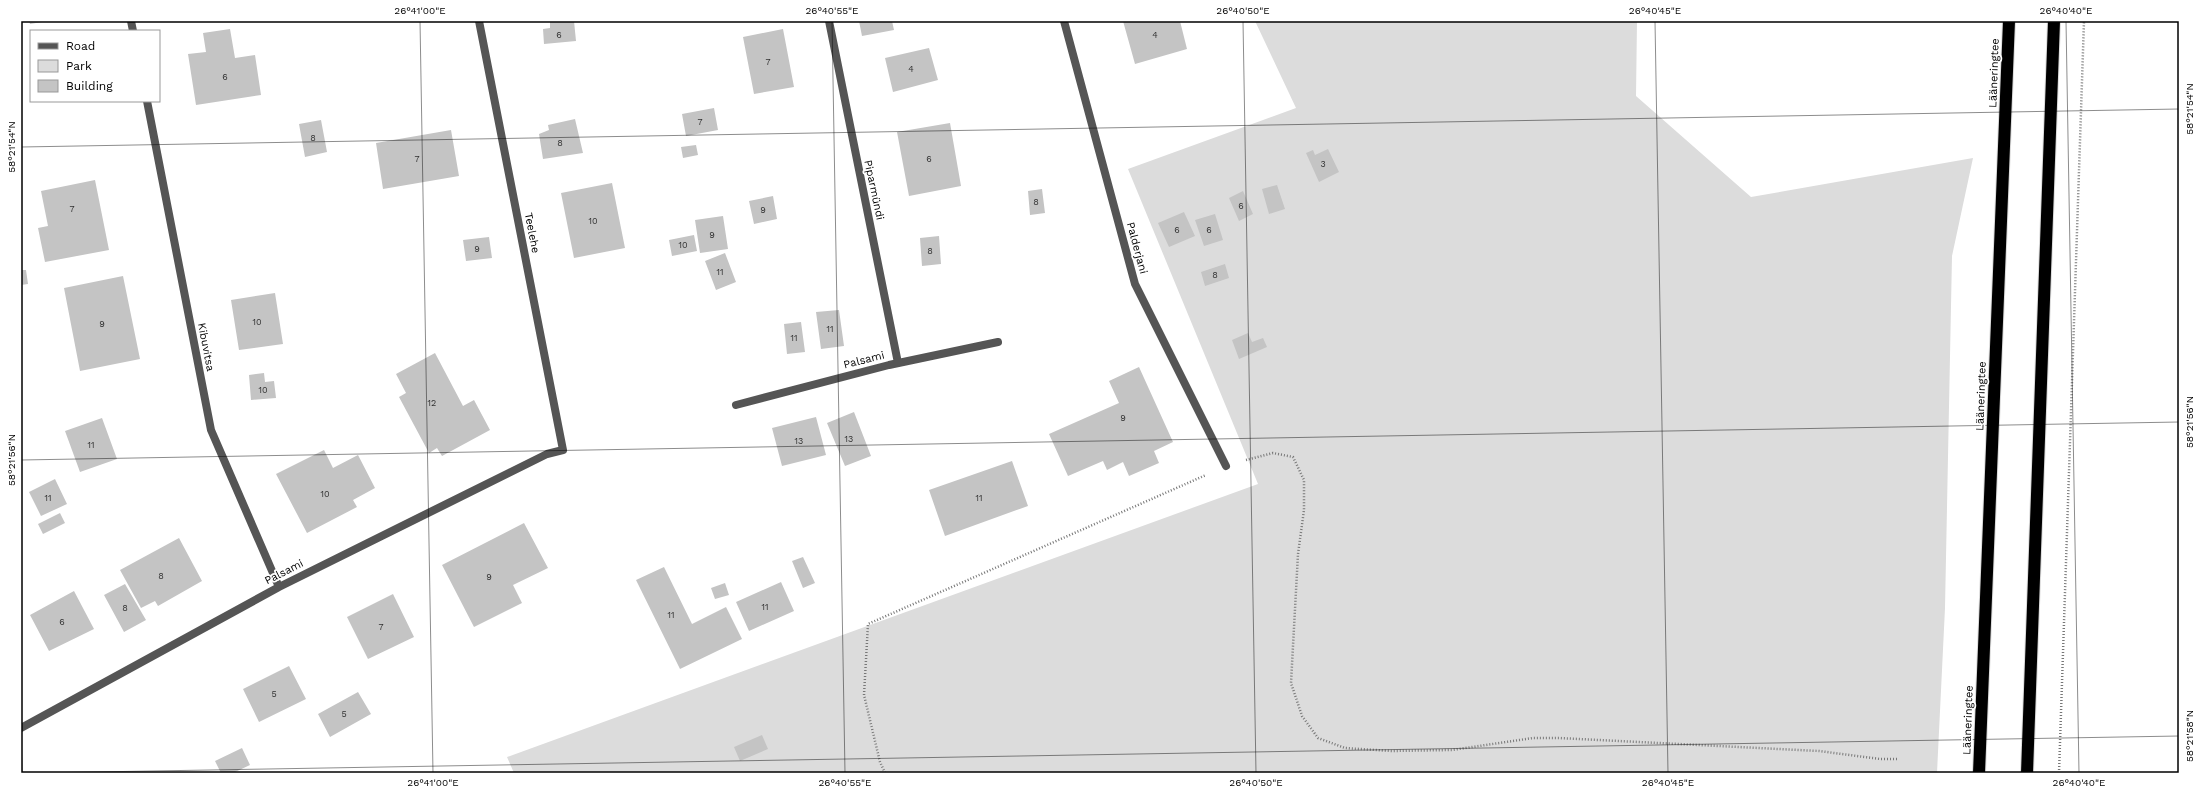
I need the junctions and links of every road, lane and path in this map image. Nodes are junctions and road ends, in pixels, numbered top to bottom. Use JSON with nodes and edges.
{"nodes":[{"id":1,"x":479,"y":21,"type":"edge"},
{"id":2,"x":829,"y":21,"type":"edge"},
{"id":3,"x":1064,"y":21,"type":"edge"},
{"id":4,"x":2009,"y":21,"type":"edge"},
{"id":5,"x":2054,"y":21,"type":"edge"},
{"id":6,"x":2084,"y":21,"type":"edge"},
{"id":7,"x":147,"y":102,"type":"edge"},
{"id":8,"x":998,"y":342,"type":"dead end"},
{"id":9,"x":898,"y":363,"type":"junction"},
{"id":10,"x":736,"y":405,"type":"dead end"},
{"id":11,"x":563,"y":450,"type":"joint"},
{"id":12,"x":1226,"y":466,"type":"junction"},
{"id":13,"x":279,"y":587,"type":"junction"},
{"id":14,"x":21,"y":728,"type":"edge"},
{"id":15,"x":1898,"y":759,"type":"dead end"},
{"id":16,"x":885,"y":773,"type":"edge"},
{"id":17,"x":1979,"y":773,"type":"edge"},
{"id":18,"x":2027,"y":773,"type":"edge"},
{"id":19,"x":2059,"y":773,"type":"edge"}],
"edges":[{"from":1,"to":11,"type":"street","name":"Teelehe"},
{"from":2,"to":9,"type":"street","name":"Piparmündi"},
{"from":3,"to":12,"type":"street","name":"Palderjani"},
{"from":4,"to":17,"type":"highway","name":"Lääneringtee"},
{"from":5,"to":18,"type":"highway"},
{"from":6,"to":19,"type":"path"},
{"from":7,"to":13,"type":"street","name":"Kibuvitsa"},
{"from":8,"to":9,"type":"street","name":"Palsami"},
{"from":9,"to":10,"type":"street","name":"Palsami"},
{"from":11,"to":13,"type":"street","name":"Palsami"},
{"from":12,"to":15,"type":"path"},
{"from":12,"to":16,"type":"path"},
{"from":13,"to":14,"type":"street","name":"Palsami"}]}
